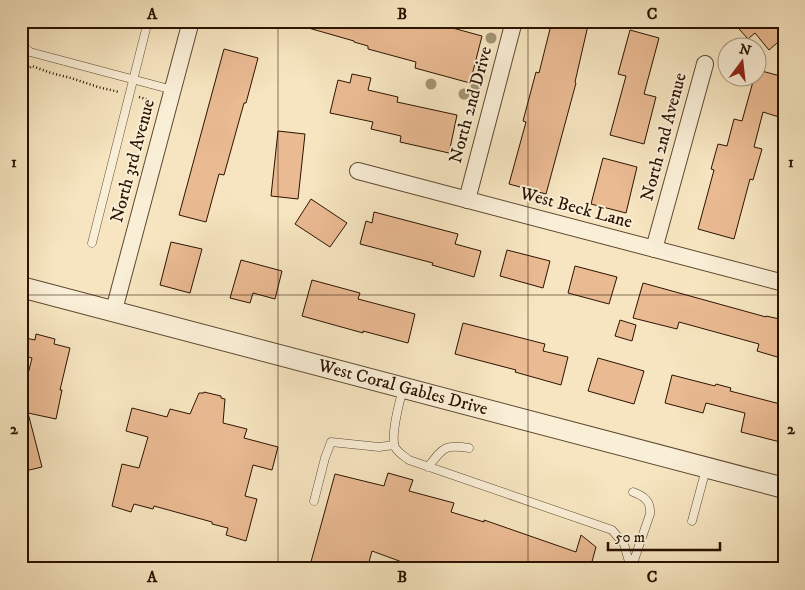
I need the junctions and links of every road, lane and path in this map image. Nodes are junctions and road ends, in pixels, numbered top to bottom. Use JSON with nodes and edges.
{"nodes":[{"id":1,"x":148,"y":21,"type":"edge"},
{"id":2,"x":191,"y":21,"type":"edge"},
{"id":3,"x":514,"y":21,"type":"edge"},
{"id":4,"x":21,"y":44,"type":"edge"},
{"id":5,"x":704,"y":64,"type":"dead end"},
{"id":6,"x":21,"y":72,"type":"edge"},
{"id":7,"x":134,"y":79,"type":"junction"},
{"id":8,"x":173,"y":90,"type":"junction"},
{"id":9,"x":130,"y":95,"type":"junction"},
{"id":10,"x":157,"y":103,"type":"dead end"},
{"id":11,"x":358,"y":171,"type":"dead end"},
{"id":12,"x":466,"y":200,"type":"junction"},
{"id":13,"x":92,"y":242,"type":"dead end"},
{"id":14,"x":654,"y":249,"type":"junction"},
{"id":15,"x":784,"y":283,"type":"edge"},
{"id":16,"x":21,"y":287,"type":"edge"},
{"id":17,"x":114,"y":310,"type":"junction"},
{"id":18,"x":403,"y":388,"type":"junction"},
{"id":19,"x":394,"y":445,"type":"junction"},
{"id":20,"x":469,"y":448,"type":"dead end"},
{"id":21,"x":428,"y":466,"type":"junction"},
{"id":22,"x":706,"y":467,"type":"junction"},
{"id":23,"x":784,"y":488,"type":"edge"},
{"id":24,"x":633,"y":492,"type":"dead end"},
{"id":25,"x":314,"y":501,"type":"dead end"},
{"id":26,"x":692,"y":521,"type":"dead end"},
{"id":27,"x":631,"y":569,"type":"edge"}],
"edges":[{"from":1,"to":7,"type":"lane"},
{"from":2,"to":8,"type":"street","name":"North 3rd Avenue"},
{"from":3,"to":12,"type":"street","name":"North 2nd Drive"},
{"from":4,"to":7,"type":"lane"},
{"from":5,"to":14,"type":"street","name":"North 2nd Avenue"},
{"from":6,"to":9,"type":"path"},
{"from":7,"to":8,"type":"lane"},
{"from":7,"to":9,"type":"lane"},
{"from":8,"to":17,"type":"street","name":"North 3rd Avenue"},
{"from":9,"to":10,"type":"path"},
{"from":9,"to":13,"type":"lane"},
{"from":11,"to":12,"type":"street","name":"West Beck Lane"},
{"from":12,"to":14,"type":"street","name":"West Beck Lane"},
{"from":14,"to":15,"type":"street","name":"West Beck Lane"},
{"from":16,"to":17,"type":"street","name":"West Coral Gables Drive"},
{"from":17,"to":18,"type":"street","name":"West Coral Gables Drive"},
{"from":18,"to":19,"type":"lane"},
{"from":18,"to":22,"type":"street","name":"West Coral Gables Drive"},
{"from":19,"to":21,"type":"lane"},
{"from":19,"to":25,"type":"lane"},
{"from":20,"to":21,"type":"lane"},
{"from":21,"to":27,"type":"lane"},
{"from":22,"to":23,"type":"street","name":"West Coral Gables Drive"},
{"from":22,"to":26,"type":"lane"},
{"from":24,"to":27,"type":"lane"}]}
